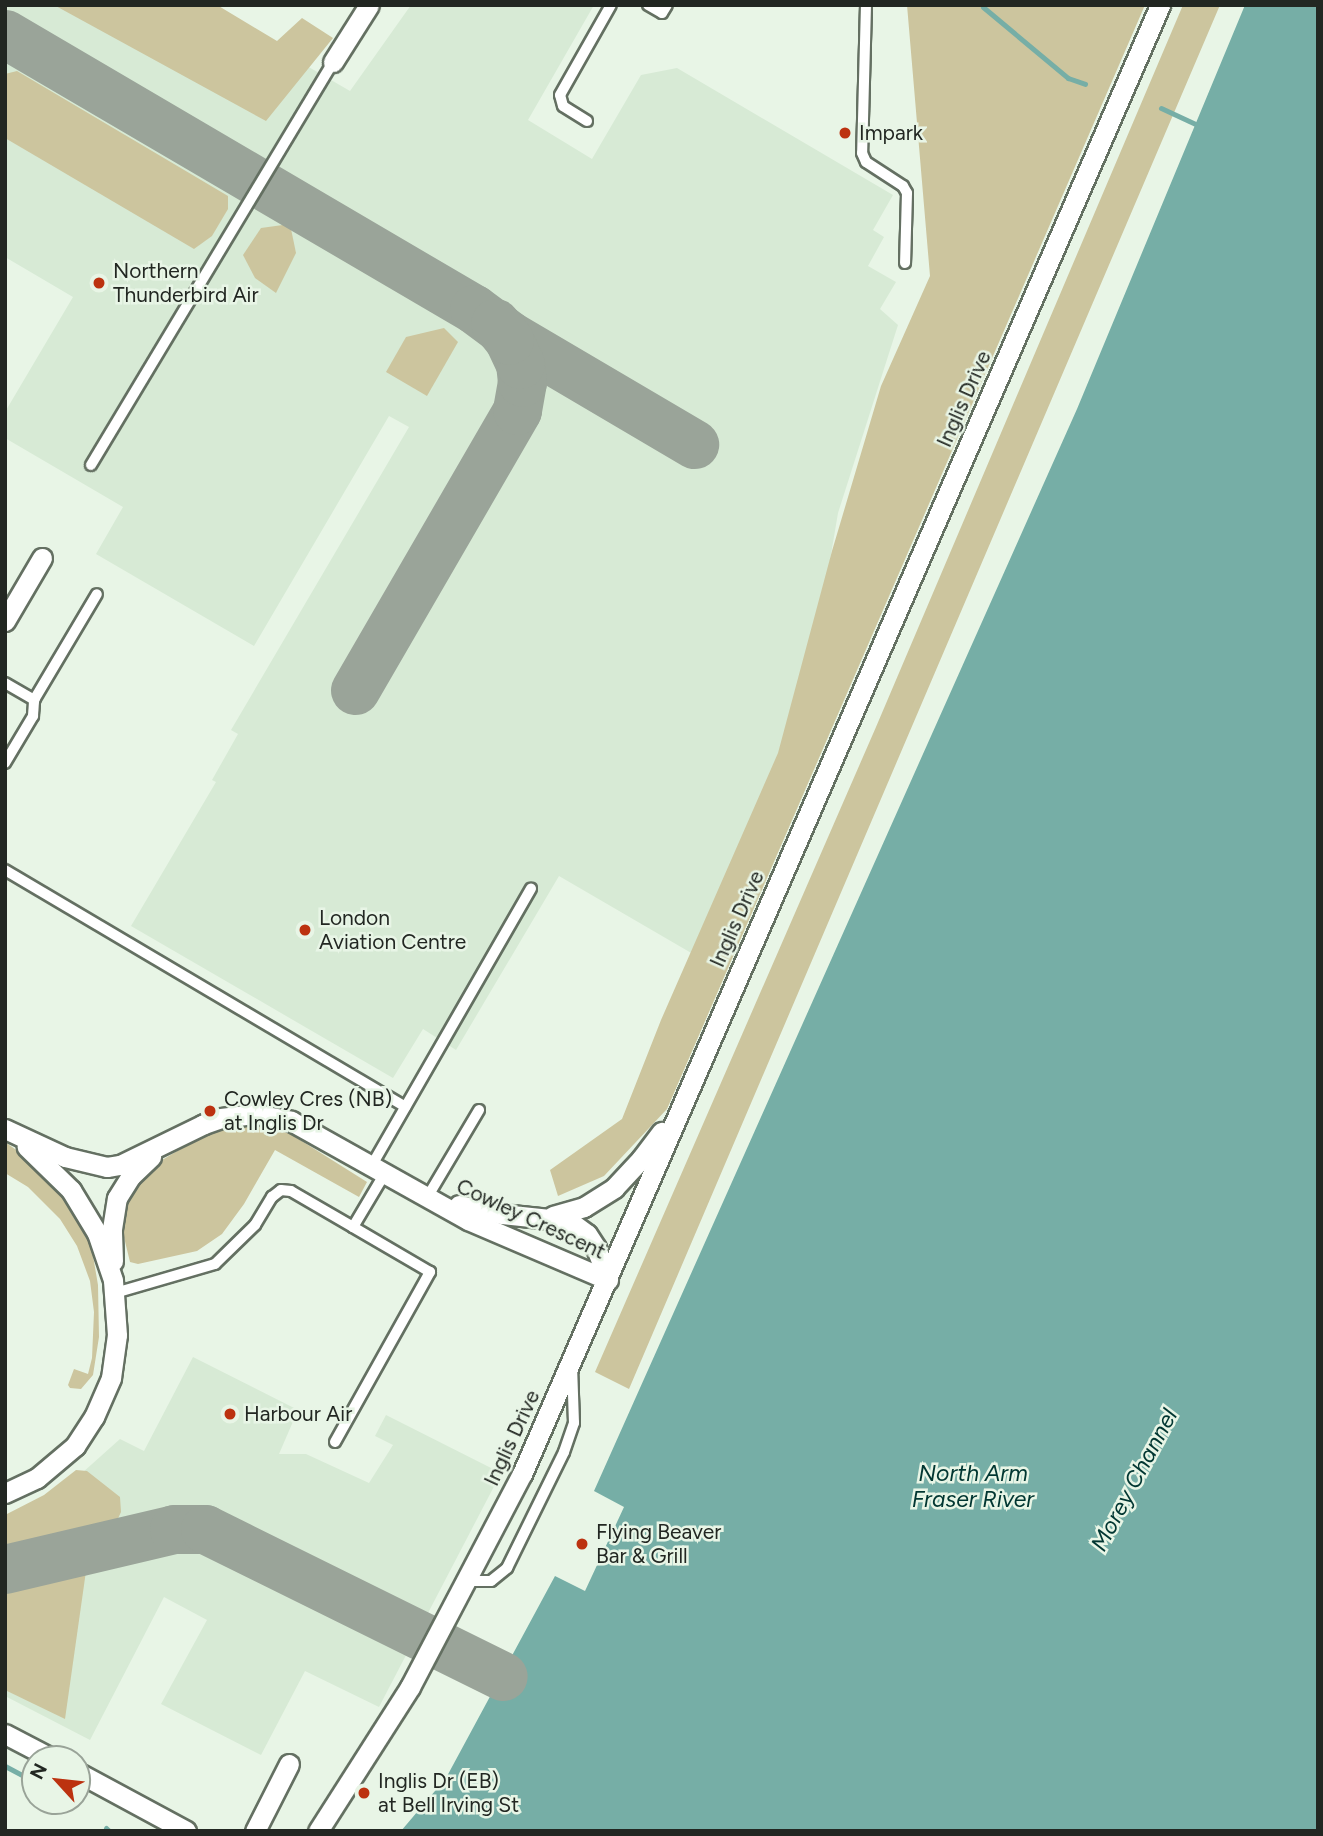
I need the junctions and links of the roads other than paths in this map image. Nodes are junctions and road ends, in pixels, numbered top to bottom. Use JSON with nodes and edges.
{"nodes":[{"id":1,"x":369,"y":5,"type":"edge"},
{"id":2,"x":611,"y":5,"type":"edge"},
{"id":3,"x":648,"y":5,"type":"edge"},
{"id":4,"x":667,"y":5,"type":"edge"},
{"id":5,"x":866,"y":5,"type":"edge"},
{"id":6,"x":1160,"y":5,"type":"edge"},
{"id":7,"x":333,"y":62,"type":"joint"},
{"id":8,"x":587,"y":121,"type":"dead end"},
{"id":9,"x":905,"y":263,"type":"dead end"},
{"id":10,"x":91,"y":465,"type":"dead end"},
{"id":11,"x":43,"y":558,"type":"dead end"},
{"id":12,"x":97,"y":594,"type":"dead end"},
{"id":13,"x":5,"y":621,"type":"edge"},
{"id":14,"x":5,"y":683,"type":"edge"},
{"id":15,"x":34,"y":700,"type":"junction"},
{"id":16,"x":5,"y":763,"type":"edge"},
{"id":17,"x":5,"y":870,"type":"edge"},
{"id":18,"x":531,"y":888,"type":"dead end"},
{"id":19,"x":686,"y":1093,"type":"junction"},
{"id":20,"x":405,"y":1107,"type":"junction"},
{"id":21,"x":479,"y":1110,"type":"dead end"},
{"id":22,"x":5,"y":1130,"type":"edge"},
{"id":23,"x":162,"y":1147,"type":"junction"},
{"id":24,"x":378,"y":1169,"type":"junction"},
{"id":25,"x":431,"y":1198,"type":"junction"},
{"id":26,"x":542,"y":1217,"type":"junction"},
{"id":27,"x":353,"y":1227,"type":"junction"},
{"id":28,"x":608,"y":1280,"type":"junction"},
{"id":29,"x":114,"y":1286,"type":"junction"},
{"id":30,"x":572,"y":1364,"type":"junction"},
{"id":31,"x":335,"y":1442,"type":"dead end"},
{"id":32,"x":5,"y":1493,"type":"edge"},
{"id":33,"x":466,"y":1581,"type":"junction"},
{"id":34,"x":5,"y":1734,"type":"edge"},
{"id":35,"x":26,"y":1745,"type":"edge"},
{"id":36,"x":289,"y":1764,"type":"dead end"},
{"id":37,"x":91,"y":1780,"type":"edge"},
{"id":38,"x":186,"y":1831,"type":"edge"},
{"id":39,"x":255,"y":1831,"type":"edge"},
{"id":40,"x":318,"y":1831,"type":"edge"}],
"edges":[{"from":1,"to":7,"type":"street"},
{"from":2,"to":8,"type":"lane"},
{"from":3,"to":4,"type":"lane"},
{"from":5,"to":9,"type":"lane"},
{"from":6,"to":19,"type":"street","name":"Inglis Drive"},
{"from":7,"to":10,"type":"lane"},
{"from":11,"to":13,"type":"street"},
{"from":12,"to":15,"type":"lane"},
{"from":14,"to":15,"type":"lane"},
{"from":15,"to":16,"type":"lane"},
{"from":17,"to":20,"type":"lane"},
{"from":18,"to":20,"type":"lane"},
{"from":19,"to":26,"type":"street"},
{"from":19,"to":28,"type":"street","name":"Inglis Drive"},
{"from":20,"to":24,"type":"lane"},
{"from":21,"to":25,"type":"lane"},
{"from":22,"to":23,"type":"street"},
{"from":22,"to":29,"type":"street"},
{"from":23,"to":24,"type":"street","name":"Cowley Crescent"},
{"from":23,"to":29,"type":"street"},
{"from":24,"to":25,"type":"street","name":"Cowley Crescent"},
{"from":24,"to":27,"type":"lane"},
{"from":25,"to":26,"type":"street","name":"Cowley Crescent"},
{"from":25,"to":28,"type":"street","name":"Cowley Crescent"},
{"from":26,"to":28,"type":"street","name":"Cowley Crescent"},
{"from":27,"to":29,"type":"lane"},
{"from":27,"to":31,"type":"lane"},
{"from":28,"to":30,"type":"street","name":"Inglis Drive"},
{"from":29,"to":32,"type":"street"},
{"from":30,"to":33,"type":"street","name":"Inglis Drive"},
{"from":30,"to":33,"type":"lane"},
{"from":33,"to":40,"type":"street","name":"Inglis Drive"},
{"from":34,"to":35,"type":"street"},
{"from":36,"to":39,"type":"street"},
{"from":37,"to":38,"type":"street"}]}
